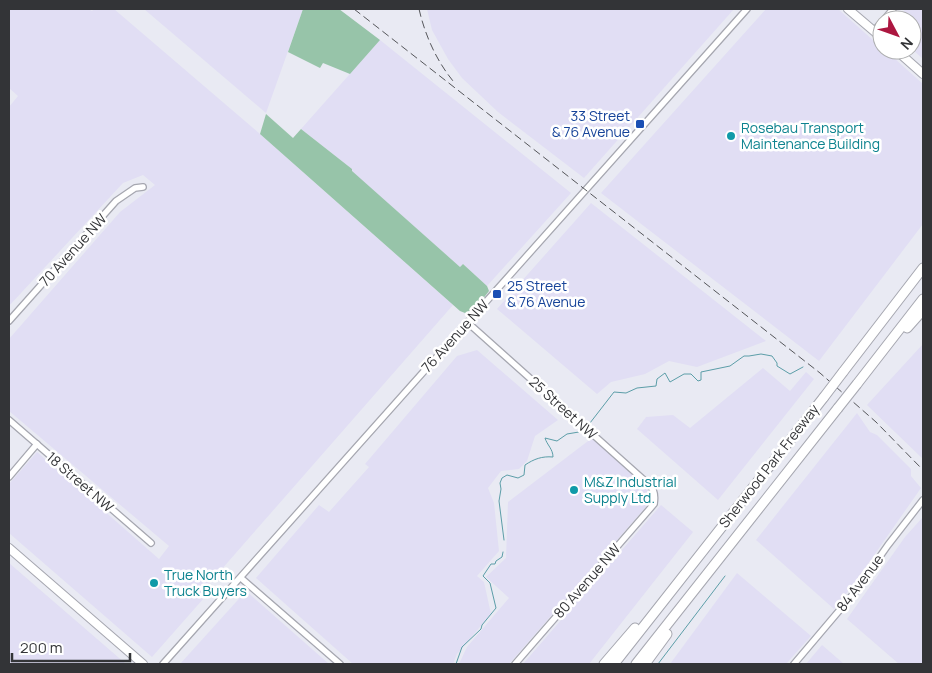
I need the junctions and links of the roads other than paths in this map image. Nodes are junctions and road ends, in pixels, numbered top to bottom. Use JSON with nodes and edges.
{"nodes":[{"id":1,"x":747,"y":9,"type":"edge"},
{"id":2,"x":848,"y":9,"type":"edge"},
{"id":3,"x":872,"y":29,"type":"edge"},
{"id":4,"x":907,"y":60,"type":"edge"},
{"id":5,"x":923,"y":74,"type":"edge"},
{"id":6,"x":143,"y":186,"type":"dead end"},
{"id":7,"x":923,"y":259,"type":"edge"},
{"id":8,"x":923,"y":268,"type":"edge"},
{"id":9,"x":899,"y":299,"type":"junction"},
{"id":10,"x":923,"y":299,"type":"edge"},
{"id":11,"x":923,"y":310,"type":"edge"},
{"id":12,"x":9,"y":321,"type":"edge"},
{"id":13,"x":467,"y":322,"type":"junction"},
{"id":14,"x":866,"y":372,"type":"junction"},
{"id":15,"x":9,"y":420,"type":"edge"},
{"id":16,"x":37,"y":444,"type":"junction"},
{"id":17,"x":9,"y":478,"type":"edge"},
{"id":18,"x":655,"y":495,"type":"joint"},
{"id":19,"x":923,"y":500,"type":"edge"},
{"id":20,"x":748,"y":523,"type":"junction"},
{"id":21,"x":151,"y":543,"type":"dead end"},
{"id":22,"x":9,"y":548,"type":"edge"},
{"id":23,"x":241,"y":578,"type":"junction"},
{"id":24,"x":680,"y":580,"type":"junction"},
{"id":25,"x":143,"y":664,"type":"edge"},
{"id":26,"x":164,"y":664,"type":"edge"},
{"id":27,"x":340,"y":664,"type":"edge"},
{"id":28,"x":515,"y":664,"type":"edge"},
{"id":29,"x":604,"y":664,"type":"edge"},
{"id":30,"x":614,"y":664,"type":"edge"},
{"id":31,"x":636,"y":664,"type":"edge"},
{"id":32,"x":645,"y":664,"type":"edge"},
{"id":33,"x":794,"y":664,"type":"edge"}],
"edges":[{"from":1,"to":13,"type":"street","name":"76 Avenue NW"},
{"from":2,"to":3,"type":"main road"},
{"from":4,"to":5,"type":"main road"},
{"from":6,"to":12,"type":"street","name":"70 Avenue NW"},
{"from":7,"to":9,"type":"highway"},
{"from":8,"to":9,"type":"highway","name":"Sherwood Park Freeway"},
{"from":9,"to":24,"type":"highway","name":"Sherwood Park Freeway","bridge":true},
{"from":10,"to":14,"type":"highway","name":"Sherwood Park Freeway"},
{"from":11,"to":14,"type":"highway"},
{"from":13,"to":18,"type":"street","name":"25 Street NW"},
{"from":13,"to":23,"type":"street","name":"76 Avenue NW"},
{"from":14,"to":20,"type":"highway","name":"Sherwood Park Freeway","bridge":true},
{"from":15,"to":16,"type":"street","name":"18 Street NW"},
{"from":16,"to":17,"type":"street"},
{"from":16,"to":21,"type":"street","name":"18 Street NW"},
{"from":18,"to":28,"type":"street","name":"80 Avenue NW"},
{"from":19,"to":33,"type":"street","name":"84 Avenue"},
{"from":20,"to":31,"type":"highway","name":"Sherwood Park Freeway"},
{"from":20,"to":32,"type":"highway"},
{"from":22,"to":25,"type":"main road"},
{"from":23,"to":26,"type":"street","name":"76 Avenue NW"},
{"from":23,"to":27,"type":"street"},
{"from":24,"to":29,"type":"highway"},
{"from":24,"to":30,"type":"highway","name":"Sherwood Park Freeway"}]}
